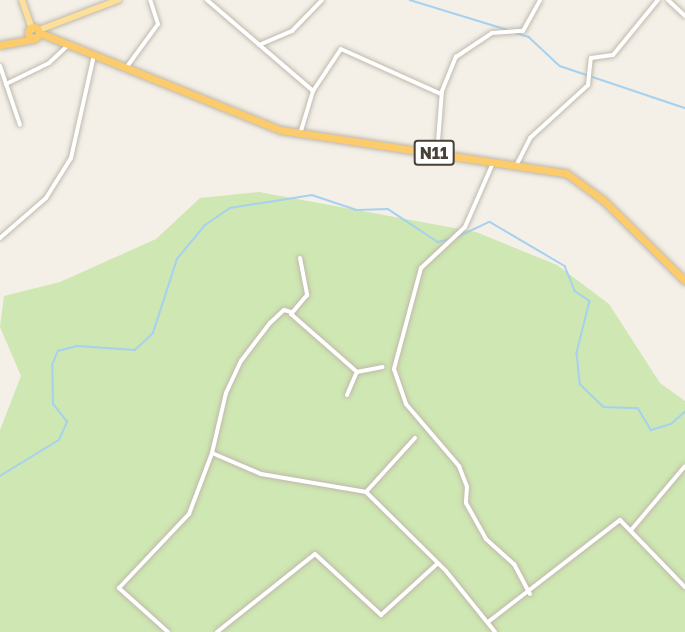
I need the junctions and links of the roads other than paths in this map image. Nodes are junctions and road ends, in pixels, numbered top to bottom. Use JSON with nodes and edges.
{"nodes":[{"id":1,"x":22,"y":0,"type":"edge"},
{"id":2,"x":117,"y":0,"type":"edge"},
{"id":3,"x":150,"y":0,"type":"edge"},
{"id":4,"x":207,"y":0,"type":"edge"},
{"id":5,"x":322,"y":0,"type":"edge"},
{"id":6,"x":540,"y":0,"type":"edge"},
{"id":7,"x":658,"y":0,"type":"edge"},
{"id":8,"x":668,"y":0,"type":"edge"},
{"id":9,"x":685,"y":16,"type":"edge"},
{"id":10,"x":35,"y":33,"type":"junction"},
{"id":11,"x":0,"y":45,"type":"edge"},
{"id":12,"x":68,"y":45,"type":"junction"},
{"id":13,"x":259,"y":45,"type":"junction"},
{"id":14,"x":94,"y":55,"type":"junction"},
{"id":15,"x":0,"y":66,"type":"edge"},
{"id":16,"x":125,"y":68,"type":"junction"},
{"id":17,"x":6,"y":84,"type":"junction"},
{"id":18,"x":313,"y":92,"type":"junction"},
{"id":19,"x":441,"y":94,"type":"junction"},
{"id":20,"x":20,"y":125,"type":"dead end"},
{"id":21,"x":300,"y":134,"type":"junction"},
{"id":22,"x":437,"y":154,"type":"junction"},
{"id":23,"x":494,"y":161,"type":"junction"},
{"id":24,"x":517,"y":164,"type":"junction"},
{"id":25,"x":0,"y":238,"type":"edge"},
{"id":26,"x":300,"y":258,"type":"dead end"},
{"id":27,"x":683,"y":275,"type":"edge"},
{"id":28,"x":291,"y":312,"type":"junction"},
{"id":29,"x":383,"y":367,"type":"dead end"},
{"id":30,"x":357,"y":372,"type":"junction"},
{"id":31,"x":347,"y":394,"type":"dead end"},
{"id":32,"x":415,"y":438,"type":"dead end"},
{"id":33,"x":212,"y":453,"type":"junction"},
{"id":34,"x":685,"y":466,"type":"edge"},
{"id":35,"x":366,"y":492,"type":"junction"},
{"id":36,"x":632,"y":529,"type":"junction"},
{"id":37,"x":437,"y":564,"type":"junction"},
{"id":38,"x":685,"y":587,"type":"edge"},
{"id":39,"x":530,"y":594,"type":"junction"},
{"id":40,"x":488,"y":622,"type":"junction"},
{"id":41,"x":168,"y":632,"type":"edge"},
{"id":42,"x":217,"y":632,"type":"edge"},
{"id":43,"x":495,"y":632,"type":"edge"}],
"edges":[{"from":1,"to":10,"type":"main road"},
{"from":2,"to":10,"type":"main road"},
{"from":3,"to":16,"type":"street"},
{"from":4,"to":13,"type":"street"},
{"from":5,"to":13,"type":"street"},
{"from":6,"to":19,"type":"street"},
{"from":7,"to":24,"type":"street"},
{"from":8,"to":9,"type":"street"},
{"from":10,"to":11,"type":"highway"},
{"from":10,"to":12,"type":"highway","number":"N11"},
{"from":12,"to":14,"type":"highway","number":"N11"},
{"from":12,"to":17,"type":"street"},
{"from":13,"to":18,"type":"street"},
{"from":14,"to":16,"type":"highway","number":"N11"},
{"from":14,"to":25,"type":"street"},
{"from":15,"to":17,"type":"street"},
{"from":16,"to":21,"type":"highway","number":"N11"},
{"from":17,"to":20,"type":"street"},
{"from":18,"to":19,"type":"street"},
{"from":18,"to":21,"type":"street"},
{"from":19,"to":22,"type":"street"},
{"from":21,"to":22,"type":"highway","number":"N11"},
{"from":22,"to":23,"type":"highway","number":"N11"},
{"from":23,"to":24,"type":"highway","number":"N11"},
{"from":23,"to":39,"type":"street"},
{"from":24,"to":27,"type":"highway","number":"N11"},
{"from":26,"to":28,"type":"street"},
{"from":28,"to":30,"type":"street"},
{"from":28,"to":33,"type":"street"},
{"from":29,"to":30,"type":"street"},
{"from":30,"to":31,"type":"street"},
{"from":32,"to":35,"type":"street"},
{"from":33,"to":35,"type":"street"},
{"from":33,"to":41,"type":"street"},
{"from":34,"to":36,"type":"street"},
{"from":35,"to":37,"type":"street"},
{"from":36,"to":38,"type":"street"},
{"from":36,"to":39,"type":"street"},
{"from":37,"to":40,"type":"street"},
{"from":37,"to":42,"type":"street"},
{"from":39,"to":40,"type":"street"},
{"from":40,"to":43,"type":"street"}]}
